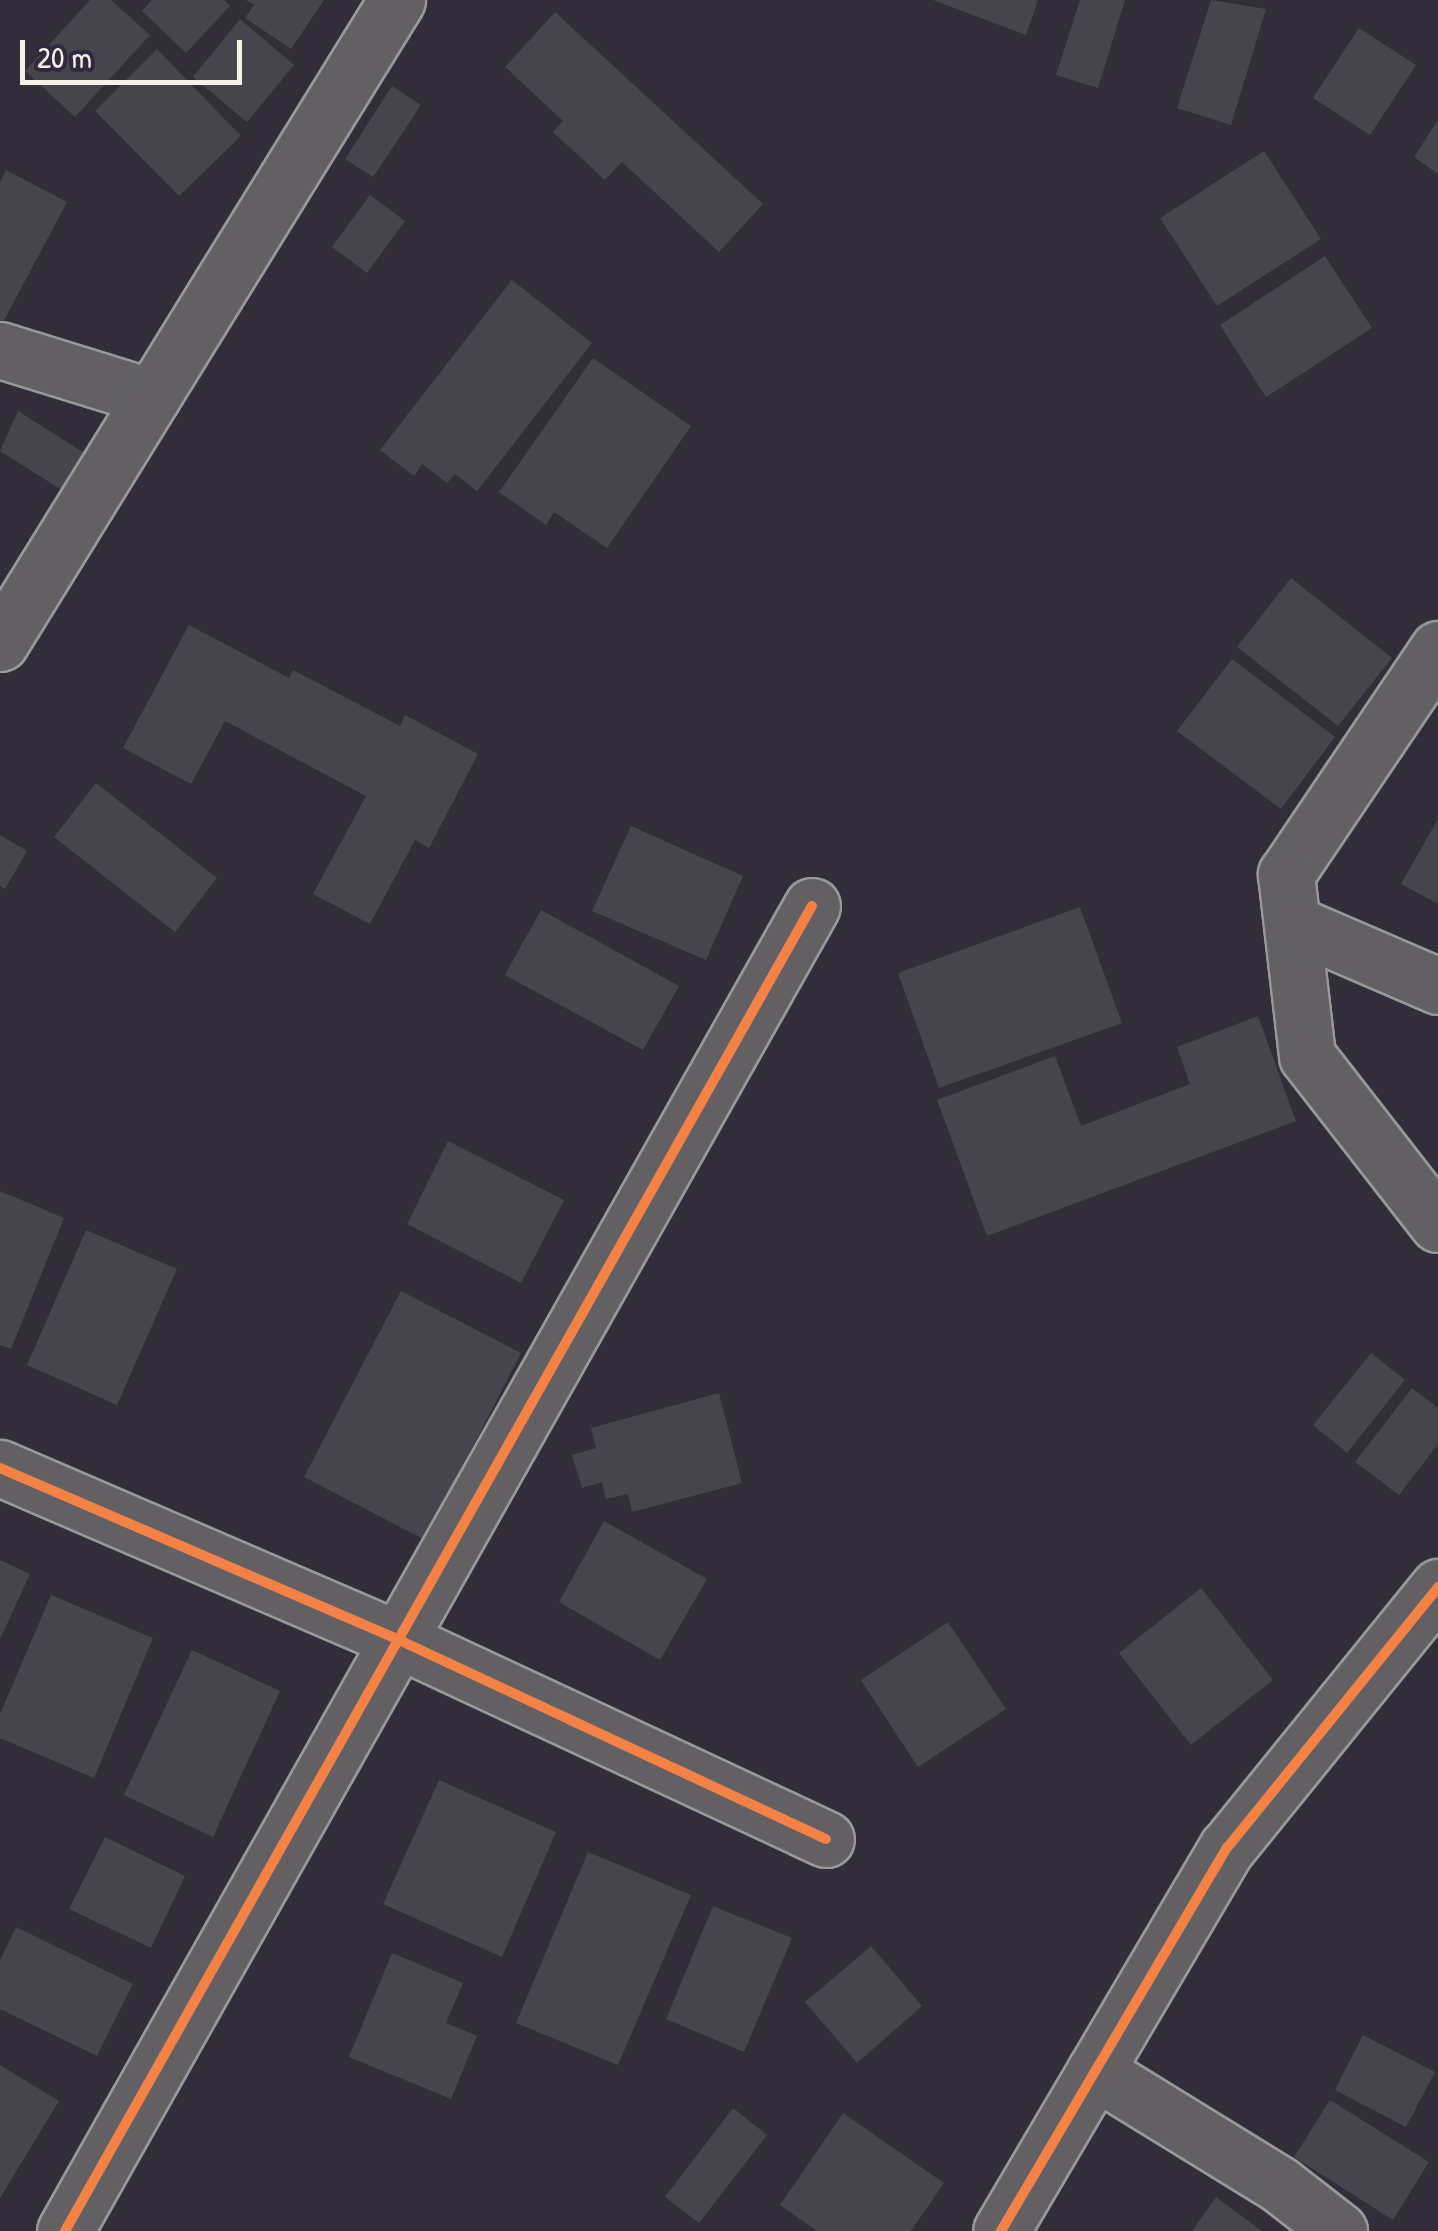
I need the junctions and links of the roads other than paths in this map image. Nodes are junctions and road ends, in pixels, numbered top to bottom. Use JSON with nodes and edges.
{"nodes":[{"id":1,"x":397,"y":0,"type":"edge"},
{"id":2,"x":0,"y":350,"type":"edge"},
{"id":3,"x":152,"y":397,"type":"junction"},
{"id":4,"x":0,"y":642,"type":"edge"},
{"id":5,"x":1438,"y":649,"type":"edge"},
{"id":6,"x":812,"y":906,"type":"dead end"},
{"id":7,"x":1292,"y":923,"type":"junction"},
{"id":8,"x":1438,"y":986,"type":"edge"},
{"id":9,"x":1438,"y":1224,"type":"edge"},
{"id":10,"x":0,"y":1468,"type":"edge"},
{"id":11,"x":1438,"y":1588,"type":"edge"},
{"id":12,"x":399,"y":1640,"type":"junction"},
{"id":13,"x":826,"y":1839,"type":"dead end"},
{"id":14,"x":1095,"y":2071,"type":"junction"},
{"id":15,"x":65,"y":2231,"type":"edge"},
{"id":16,"x":1001,"y":2231,"type":"edge"},
{"id":17,"x":1340,"y":2231,"type":"edge"}],
"edges":[{"from":1,"to":3,"type":"street"},
{"from":2,"to":3,"type":"street"},
{"from":3,"to":4,"type":"street"},
{"from":5,"to":7,"type":"street"},
{"from":6,"to":12,"type":"street"},
{"from":7,"to":8,"type":"street"},
{"from":7,"to":9,"type":"street"},
{"from":10,"to":12,"type":"street"},
{"from":11,"to":14,"type":"street"},
{"from":12,"to":13,"type":"street"},
{"from":12,"to":15,"type":"street"},
{"from":14,"to":16,"type":"street"},
{"from":14,"to":17,"type":"street"}]}
